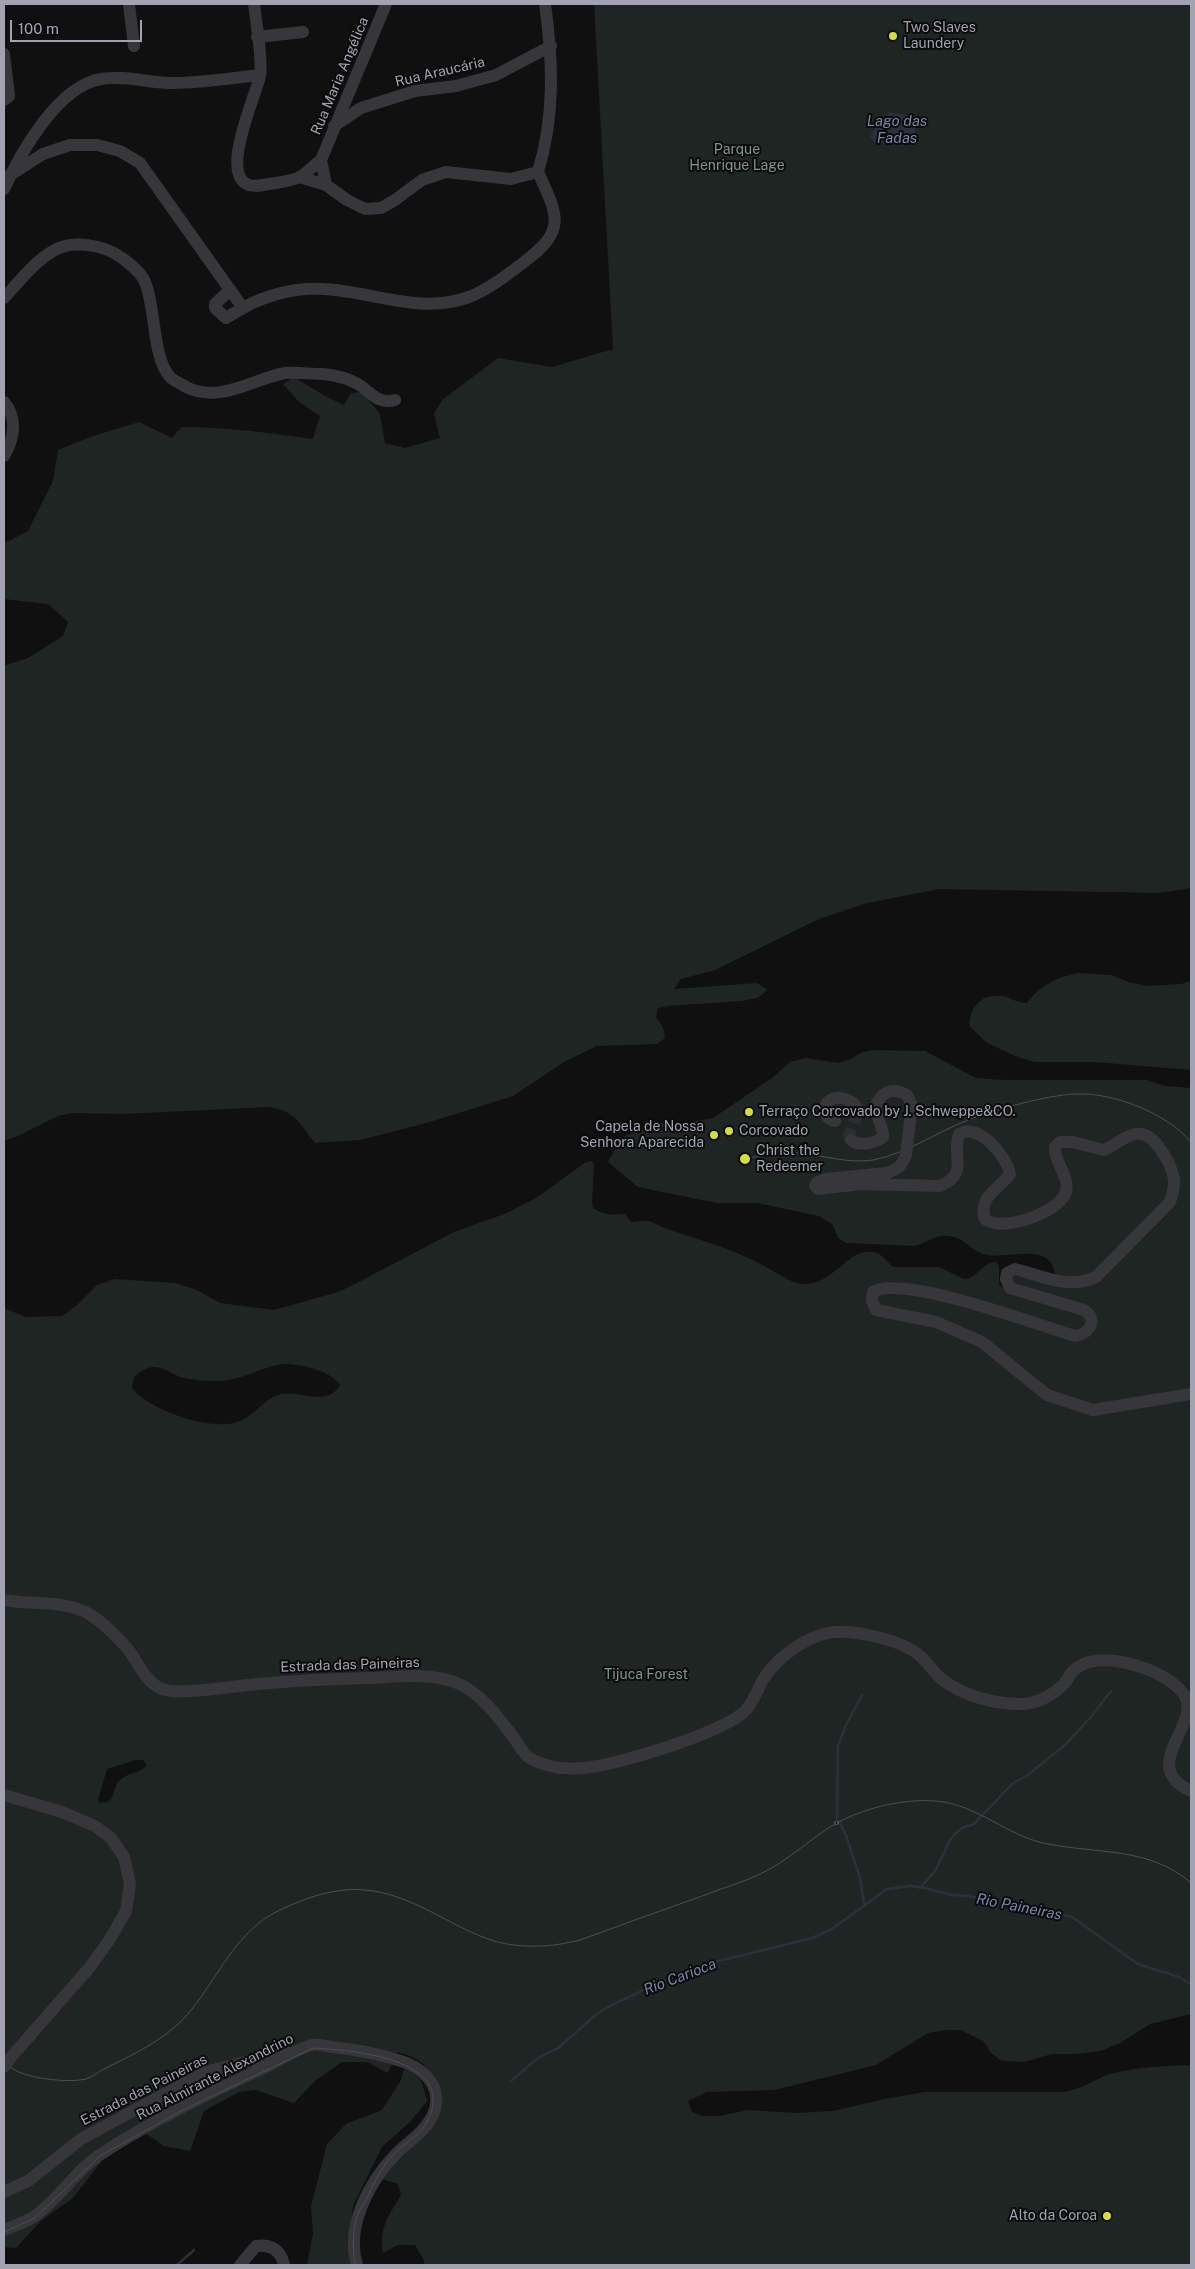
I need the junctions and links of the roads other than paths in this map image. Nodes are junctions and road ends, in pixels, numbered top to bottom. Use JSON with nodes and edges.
{"nodes":[{"id":1,"x":129,"y":4,"type":"edge"},
{"id":2,"x":254,"y":4,"type":"edge"},
{"id":3,"x":388,"y":4,"type":"edge"},
{"id":4,"x":545,"y":4,"type":"edge"},
{"id":5,"x":303,"y":32,"type":"dead end"},
{"id":6,"x":257,"y":37,"type":"junction"},
{"id":7,"x":134,"y":46,"type":"dead end"},
{"id":8,"x":551,"y":46,"type":"junction"},
{"id":9,"x":4,"y":54,"type":"edge"},
{"id":10,"x":260,"y":75,"type":"junction"},
{"id":11,"x":346,"y":98,"type":"junction"},
{"id":12,"x":4,"y":100,"type":"edge"},
{"id":13,"x":361,"y":108,"type":"junction"},
{"id":14,"x":334,"y":126,"type":"junction"},
{"id":15,"x":321,"y":160,"type":"junction"},
{"id":16,"x":538,"y":172,"type":"junction"},
{"id":17,"x":299,"y":177,"type":"junction"},
{"id":18,"x":7,"y":178,"type":"edge"},
{"id":19,"x":326,"y":185,"type":"junction"},
{"id":20,"x":4,"y":189,"type":"edge"},
{"id":21,"x":230,"y":290,"type":"junction"},
{"id":22,"x":4,"y":298,"type":"edge"},
{"id":23,"x":243,"y":308,"type":"junction"},
{"id":24,"x":395,"y":400,"type":"dead end"},
{"id":25,"x":4,"y":402,"type":"edge"},
{"id":26,"x":4,"y":456,"type":"edge"},
{"id":27,"x":857,"y":1108,"type":"dead end"},
{"id":28,"x":835,"y":1121,"type":"dead end"},
{"id":29,"x":851,"y":1140,"type":"dead end"},
{"id":30,"x":1191,"y":1394,"type":"edge"},
{"id":31,"x":4,"y":1600,"type":"edge"},
{"id":32,"x":1191,"y":1791,"type":"edge"},
{"id":33,"x":4,"y":1795,"type":"edge"},
{"id":34,"x":312,"y":2045,"type":"junction"},
{"id":35,"x":4,"y":2067,"type":"edge"},
{"id":36,"x":4,"y":2192,"type":"edge"},
{"id":37,"x":4,"y":2230,"type":"edge"},
{"id":38,"x":240,"y":2265,"type":"edge"},
{"id":39,"x":284,"y":2265,"type":"edge"},
{"id":40,"x":357,"y":2265,"type":"edge"}],
"edges":[{"from":1,"to":7,"type":"street"},
{"from":2,"to":6,"type":"street"},
{"from":3,"to":11,"type":"street","name":"Rua Maria Angélica"},
{"from":4,"to":8,"type":"street"},
{"from":5,"to":6,"type":"street"},
{"from":6,"to":10,"type":"street"},
{"from":8,"to":13,"type":"street","name":"Rua Araucária"},
{"from":8,"to":16,"type":"street"},
{"from":9,"to":12,"type":"street"},
{"from":10,"to":17,"type":"street"},
{"from":10,"to":18,"type":"street"},
{"from":11,"to":13,"type":"street"},
{"from":11,"to":14,"type":"street","name":"Rua Maria Angélica"},
{"from":13,"to":14,"type":"street","name":"Rua Araucária"},
{"from":14,"to":15,"type":"street","name":"Rua Maria Angélica"},
{"from":15,"to":17,"type":"street"},
{"from":15,"to":19,"type":"street"},
{"from":16,"to":19,"type":"street"},
{"from":16,"to":23,"type":"street"},
{"from":17,"to":19,"type":"street"},
{"from":18,"to":20,"type":"street"},
{"from":18,"to":21,"type":"street"},
{"from":21,"to":23,"type":"street"},
{"from":21,"to":23,"type":"street"},
{"from":22,"to":24,"type":"street"},
{"from":25,"to":26,"type":"street"},
{"from":27,"to":28,"type":"street"},
{"from":29,"to":30,"type":"street","bridge":true},
{"from":31,"to":32,"type":"street","name":"Estrada das Paineiras"},
{"from":33,"to":35,"type":"street","bridge":true},
{"from":34,"to":36,"type":"street","name":"Estrada das Paineiras"},
{"from":34,"to":37,"type":"street","name":"Rua Almirante Alexandrino"},
{"from":34,"to":40,"type":"street","name":"Rua Almirante Alexandrino"},
{"from":38,"to":39,"type":"street"}]}
